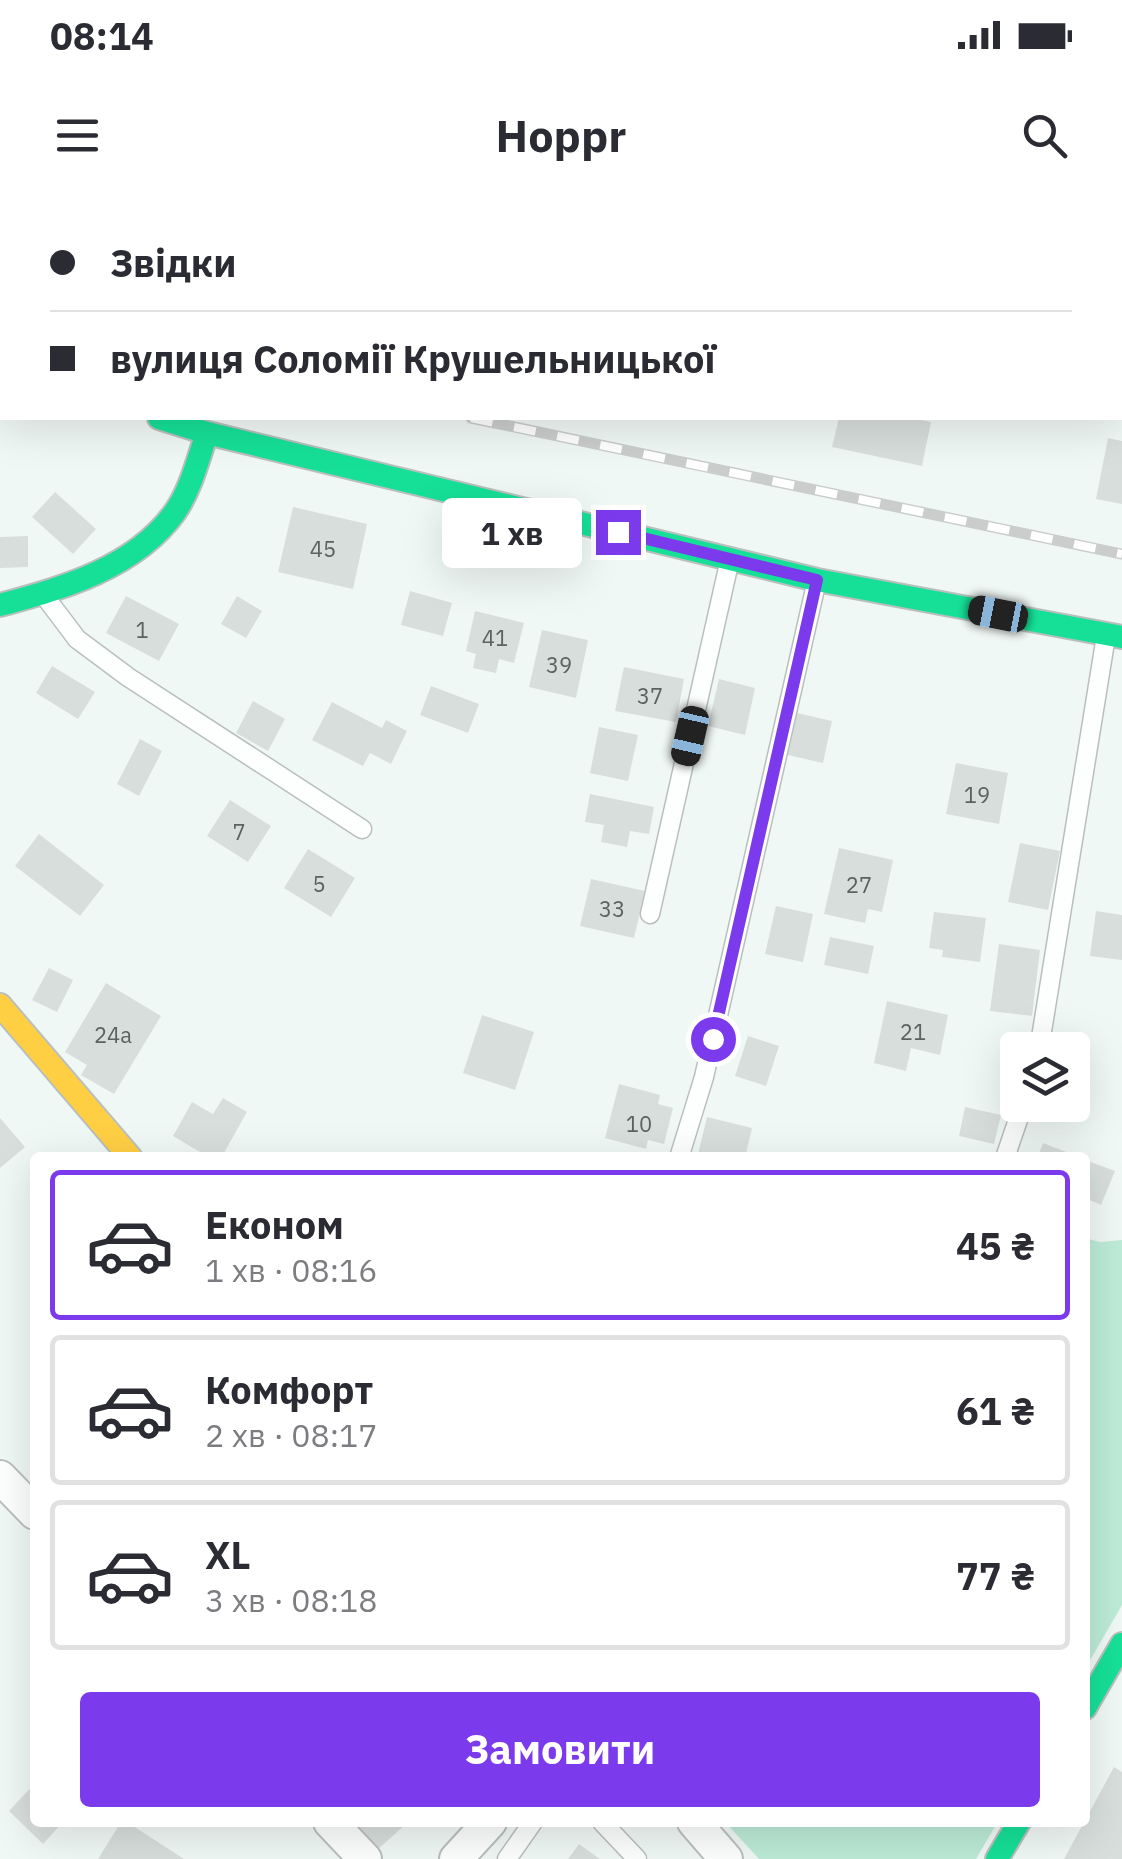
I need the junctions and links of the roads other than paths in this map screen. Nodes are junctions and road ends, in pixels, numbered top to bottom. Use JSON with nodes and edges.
{"nodes":[{"id":1,"x":165,"y":420,"type":"edge"},
{"id":2,"x":207,"y":433,"type":"junction"},
{"id":3,"x":730,"y":559,"type":"junction"},
{"id":4,"x":817,"y":580,"type":"junction"},
{"id":5,"x":43,"y":594,"type":"junction"},
{"id":6,"x":0,"y":605,"type":"edge"},
{"id":7,"x":1114,"y":636,"type":"edge"},
{"id":8,"x":362,"y":829,"type":"dead end"},
{"id":9,"x":650,"y":914,"type":"dead end"},
{"id":10,"x":0,"y":1005,"type":"edge"},
{"id":11,"x":1042,"y":1032,"type":"edge"},
{"id":12,"x":1017,"y":1122,"type":"edge"},
{"id":13,"x":126,"y":1152,"type":"edge"},
{"id":14,"x":681,"y":1152,"type":"edge"},
{"id":15,"x":1007,"y":1152,"type":"edge"},
{"id":16,"x":0,"y":1476,"type":"edge"},
{"id":17,"x":30,"y":1508,"type":"edge"},
{"id":18,"x":1122,"y":1644,"type":"edge"},
{"id":19,"x":1090,"y":1699,"type":"edge"},
{"id":20,"x":335,"y":1827,"type":"edge"},
{"id":21,"x":485,"y":1827,"type":"edge"},
{"id":22,"x":530,"y":1827,"type":"edge"},
{"id":23,"x":607,"y":1827,"type":"edge"},
{"id":24,"x":698,"y":1827,"type":"edge"},
{"id":25,"x":1015,"y":1827,"type":"edge"},
{"id":26,"x":365,"y":1859,"type":"edge"},
{"id":27,"x":456,"y":1859,"type":"edge"},
{"id":28,"x":508,"y":1859,"type":"edge"},
{"id":29,"x":637,"y":1859,"type":"edge"},
{"id":30,"x":726,"y":1859,"type":"edge"},
{"id":31,"x":997,"y":1859,"type":"edge"}],
"edges":[{"from":1,"to":2,"type":"street"},
{"from":2,"to":3,"type":"street"},
{"from":2,"to":5,"type":"street"},
{"from":3,"to":4,"type":"street"},
{"from":3,"to":9,"type":"lane"},
{"from":4,"to":7,"type":"street"},
{"from":4,"to":14,"type":"lane"},
{"from":5,"to":6,"type":"street"},
{"from":5,"to":8,"type":"lane"},
{"from":7,"to":11,"type":"lane"},
{"from":10,"to":13,"type":"street"},
{"from":12,"to":15,"type":"lane"},
{"from":16,"to":17,"type":"street"},
{"from":18,"to":19,"type":"street"},
{"from":20,"to":26,"type":"street"},
{"from":21,"to":27,"type":"street"},
{"from":22,"to":28,"type":"lane"},
{"from":23,"to":29,"type":"lane"},
{"from":24,"to":30,"type":"street"},
{"from":25,"to":31,"type":"street"}]}
